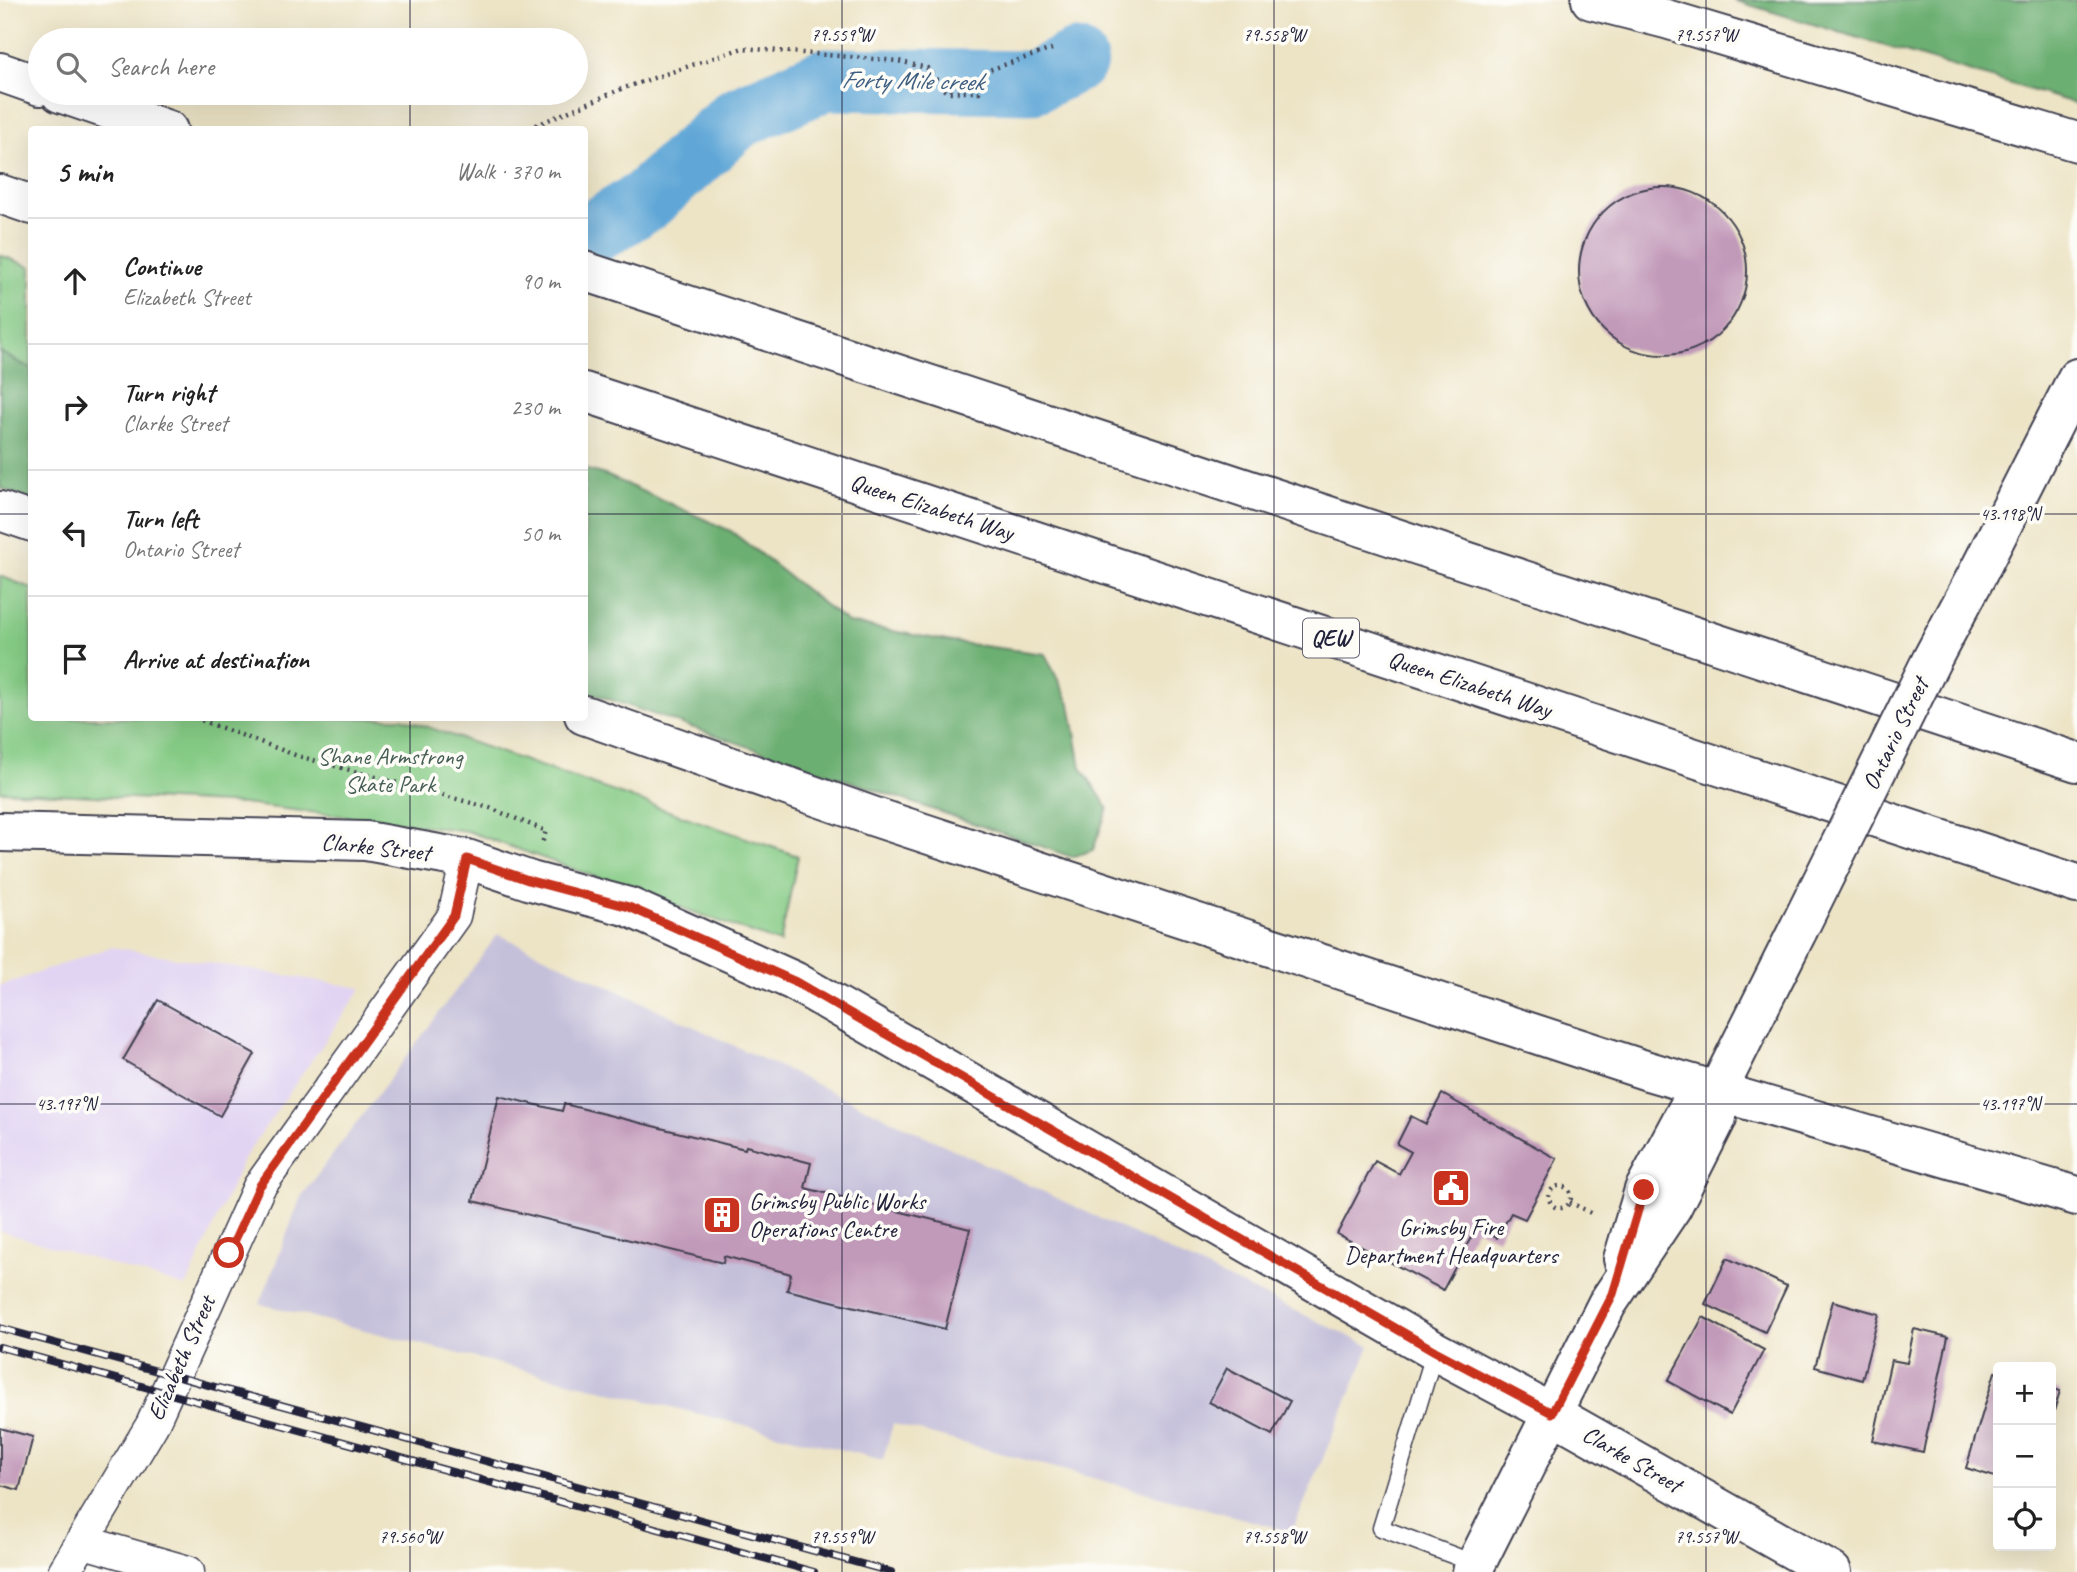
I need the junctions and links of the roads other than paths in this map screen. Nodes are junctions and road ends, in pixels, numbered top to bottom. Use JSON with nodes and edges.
{"nodes":[{"id":1,"x":1591,"y":0,"type":"edge"},
{"id":2,"x":0,"y":72,"type":"edge"},
{"id":3,"x":28,"y":82,"type":"edge"},
{"id":4,"x":95,"y":105,"type":"edge"},
{"id":5,"x":156,"y":126,"type":"edge"},
{"id":6,"x":2077,"y":142,"type":"edge"},
{"id":7,"x":0,"y":194,"type":"edge"},
{"id":8,"x":28,"y":204,"type":"edge"},
{"id":9,"x":589,"y":273,"type":"edge"},
{"id":10,"x":2077,"y":378,"type":"edge"},
{"id":11,"x":588,"y":393,"type":"edge"},
{"id":12,"x":0,"y":511,"type":"edge"},
{"id":13,"x":28,"y":521,"type":"edge"},
{"id":14,"x":588,"y":716,"type":"edge"},
{"id":15,"x":2077,"y":762,"type":"edge"},
{"id":16,"x":0,"y":832,"type":"edge"},
{"id":17,"x":467,"y":859,"type":"junction"},
{"id":18,"x":2077,"y":884,"type":"edge"},
{"id":19,"x":1717,"y":1092,"type":"junction"},
{"id":20,"x":2077,"y":1196,"type":"edge"},
{"id":21,"x":1435,"y":1351,"type":"junction"},
{"id":22,"x":1552,"y":1413,"type":"junction"},
{"id":23,"x":84,"y":1542,"type":"junction"},
{"id":24,"x":1474,"y":1568,"type":"edge"},
{"id":25,"x":64,"y":1572,"type":"edge"},
{"id":26,"x":188,"y":1572,"type":"edge"},
{"id":27,"x":1832,"y":1572,"type":"edge"}],
"edges":[{"from":1,"to":6,"type":"main road"},
{"from":2,"to":3,"type":"main road"},
{"from":4,"to":5,"type":"main road"},
{"from":7,"to":8,"type":"main road"},
{"from":9,"to":15,"type":"main road"},
{"from":10,"to":19,"type":"main road","name":"Ontario Street","bridge":true},
{"from":11,"to":18,"type":"main road","name":"Queen Elizabeth Way","number":"QEW"},
{"from":12,"to":13,"type":"main road"},
{"from":14,"to":19,"type":"main road"},
{"from":16,"to":17,"type":"main road","name":"Clarke Street"},
{"from":17,"to":21,"type":"main road","name":"Clarke Street"},
{"from":17,"to":23,"type":"street","name":"Elizabeth Street"},
{"from":19,"to":20,"type":"main road"},
{"from":19,"to":22,"type":"main road","name":"Ontario Street"},
{"from":21,"to":22,"type":"main road","name":"Clarke Street"},
{"from":21,"to":24,"type":"lane"},
{"from":22,"to":24,"type":"main road","name":"Ontario Street"},
{"from":22,"to":27,"type":"main road","name":"Clarke Street"},
{"from":23,"to":25,"type":"street","name":"Elizabeth Street"},
{"from":23,"to":26,"type":"street"}]}
